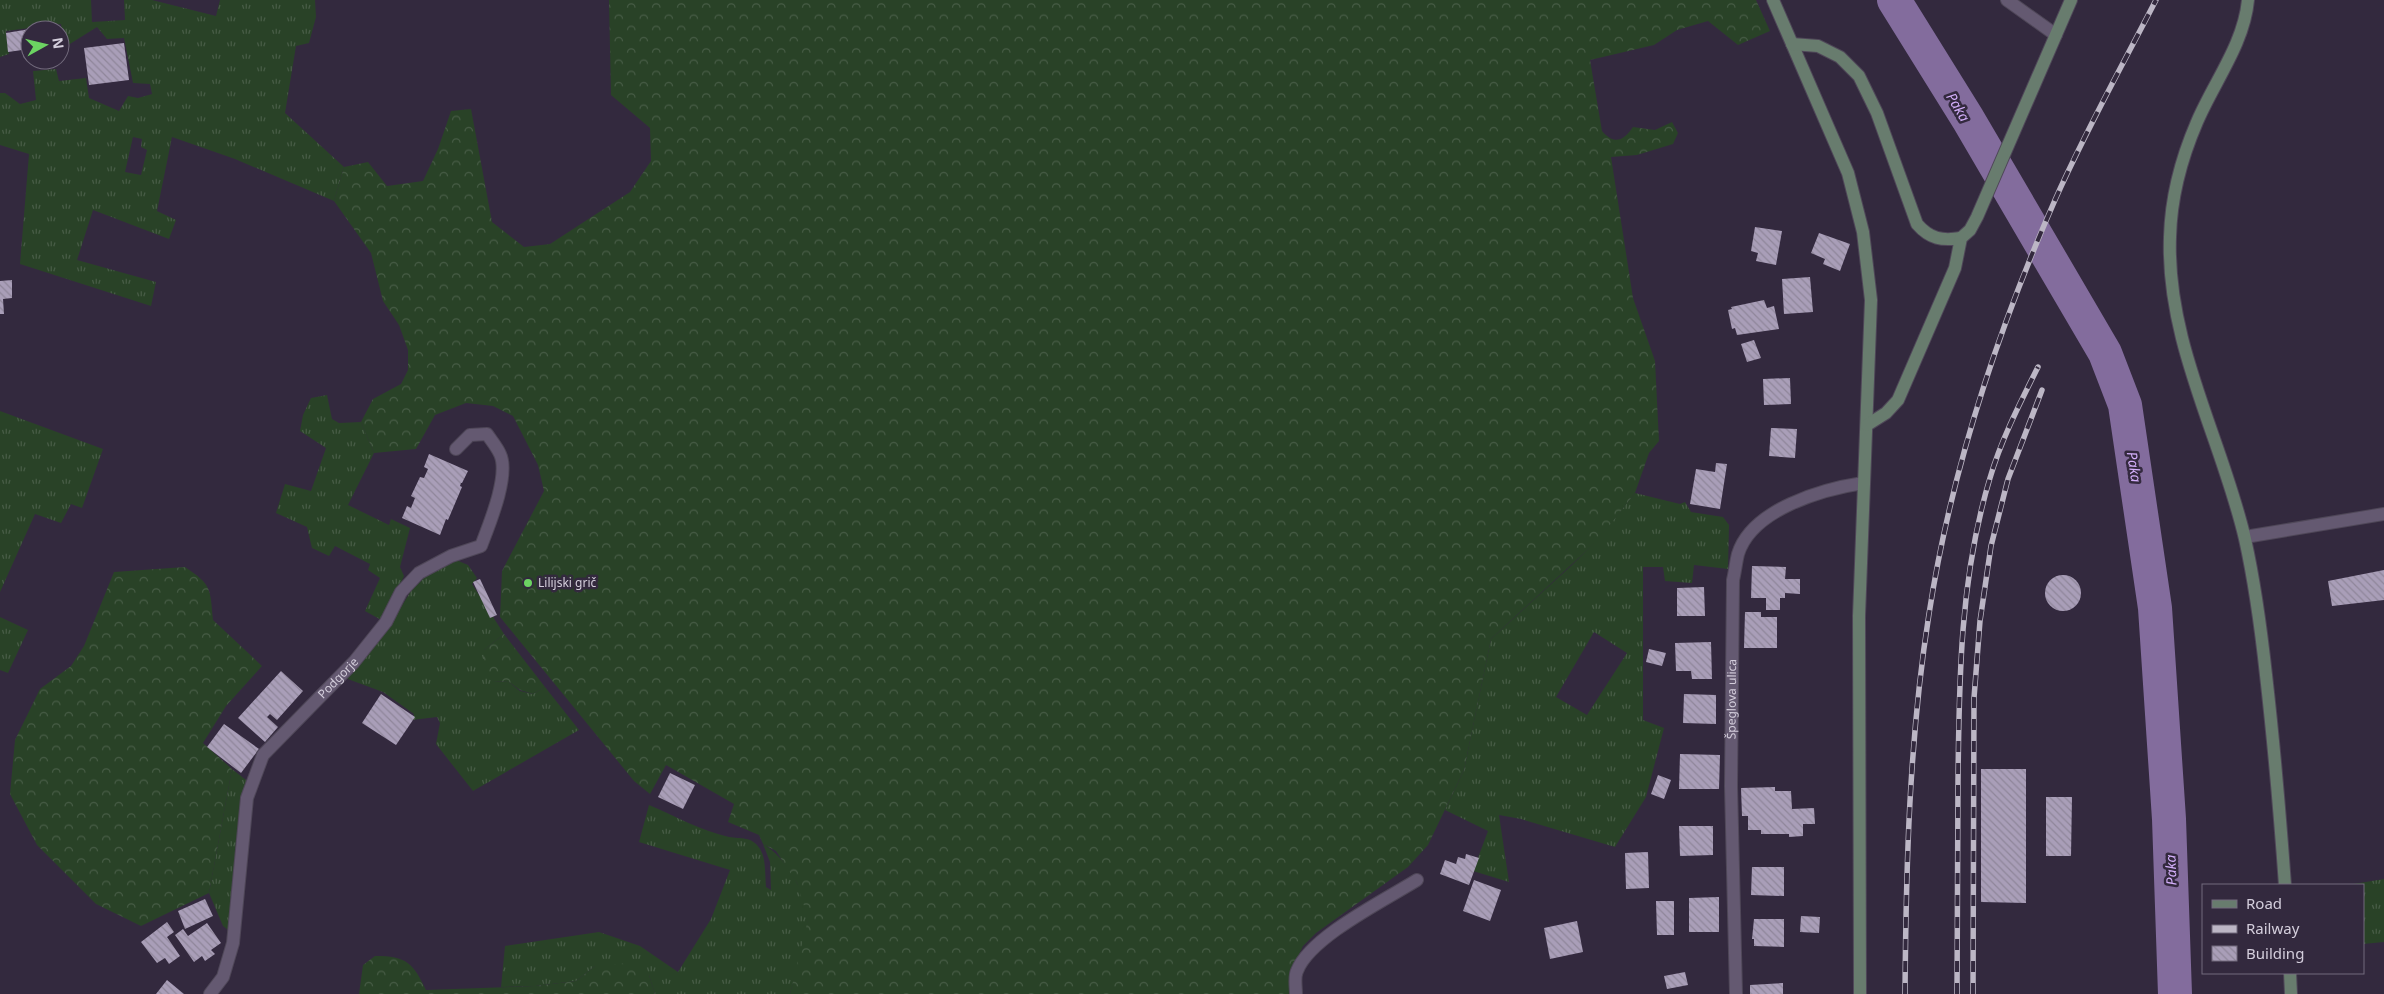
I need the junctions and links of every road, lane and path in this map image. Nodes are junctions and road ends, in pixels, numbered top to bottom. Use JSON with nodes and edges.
{"nodes":[{"id":1,"x":1773,"y":0,"type":"edge"},
{"id":2,"x":2007,"y":0,"type":"edge"},
{"id":3,"x":2071,"y":0,"type":"edge"},
{"id":4,"x":2248,"y":0,"type":"edge"},
{"id":5,"x":2056,"y":35,"type":"junction"},
{"id":6,"x":1792,"y":44,"type":"junction"},
{"id":7,"x":1960,"y":238,"type":"junction"},
{"id":8,"x":1867,"y":425,"type":"junction"},
{"id":9,"x":456,"y":448,"type":"dead end"},
{"id":10,"x":1863,"y":483,"type":"junction"},
{"id":11,"x":2384,"y":514,"type":"edge"},
{"id":12,"x":2245,"y":538,"type":"junction"},
{"id":13,"x":1417,"y":880,"type":"dead end"},
{"id":14,"x":2285,"y":884,"type":"edge"},
{"id":15,"x":2290,"y":974,"type":"edge"},
{"id":16,"x":210,"y":994,"type":"edge"},
{"id":17,"x":1296,"y":994,"type":"edge"},
{"id":18,"x":1736,"y":994,"type":"edge"},
{"id":19,"x":1860,"y":994,"type":"edge"},
{"id":20,"x":2291,"y":994,"type":"edge"}],
"edges":[{"from":1,"to":6,"type":"street"},
{"from":2,"to":5,"type":"street"},
{"from":3,"to":5,"type":"street"},
{"from":4,"to":12,"type":"street"},
{"from":5,"to":7,"type":"street"},
{"from":6,"to":7,"type":"street"},
{"from":6,"to":8,"type":"street"},
{"from":7,"to":8,"type":"street"},
{"from":8,"to":10,"type":"street"},
{"from":9,"to":16,"type":"street","name":"Podgorje"},
{"from":10,"to":18,"type":"street","name":"Špeglova ulica"},
{"from":10,"to":19,"type":"street"},
{"from":11,"to":12,"type":"street"},
{"from":12,"to":14,"type":"street"},
{"from":13,"to":17,"type":"street"},
{"from":15,"to":20,"type":"street"}]}
